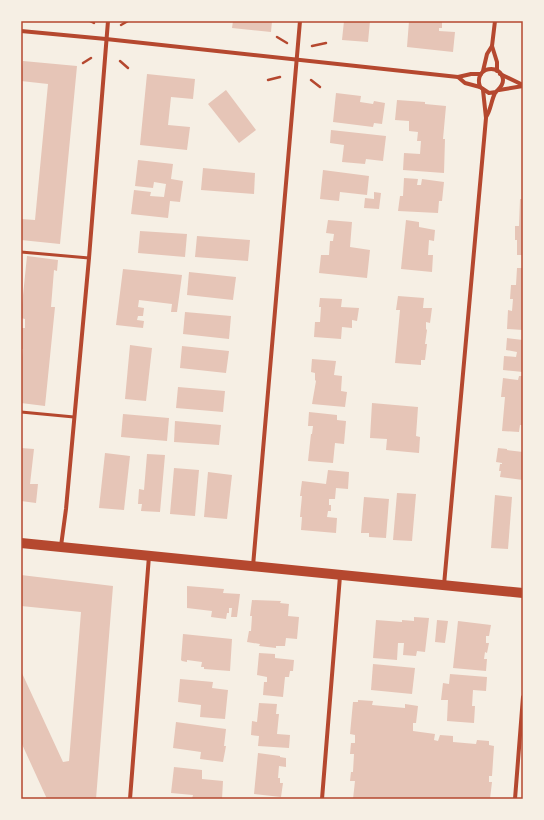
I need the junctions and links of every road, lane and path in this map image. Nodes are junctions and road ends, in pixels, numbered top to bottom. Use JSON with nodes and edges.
{"nodes":[{"id":1,"x":90,"y":21,"type":"edge"},
{"id":2,"x":108,"y":21,"type":"edge"},
{"id":3,"x":128,"y":21,"type":"edge"},
{"id":4,"x":300,"y":21,"type":"edge"},
{"id":5,"x":495,"y":21,"type":"edge"},
{"id":6,"x":94,"y":23,"type":"dead end"},
{"id":7,"x":121,"y":25,"type":"dead end"},
{"id":8,"x":21,"y":32,"type":"edge"},
{"id":9,"x":277,"y":36,"type":"dead end"},
{"id":10,"x":106,"y":38,"type":"junction"},
{"id":11,"x":287,"y":43,"type":"dead end"},
{"id":12,"x":326,"y":43,"type":"dead end"},
{"id":13,"x":312,"y":46,"type":"dead end"},
{"id":14,"x":492,"y":46,"type":"junction"},
{"id":15,"x":91,"y":58,"type":"dead end"},
{"id":16,"x":297,"y":59,"type":"junction"},
{"id":17,"x":120,"y":61,"type":"dead end"},
{"id":18,"x":83,"y":63,"type":"dead end"},
{"id":19,"x":128,"y":68,"type":"dead end"},
{"id":20,"x":482,"y":72,"type":"junction"},
{"id":21,"x":499,"y":72,"type":"junction"},
{"id":22,"x":280,"y":77,"type":"dead end"},
{"id":23,"x":458,"y":77,"type":"junction"},
{"id":24,"x":268,"y":80,"type":"dead end"},
{"id":25,"x":311,"y":80,"type":"dead end"},
{"id":26,"x":523,"y":85,"type":"edge"},
{"id":27,"x":320,"y":87,"type":"dead end"},
{"id":28,"x":481,"y":89,"type":"junction"},
{"id":29,"x":497,"y":91,"type":"junction"},
{"id":30,"x":486,"y":118,"type":"junction"},
{"id":31,"x":21,"y":252,"type":"edge"},
{"id":32,"x":89,"y":258,"type":"junction"},
{"id":33,"x":21,"y":412,"type":"edge"},
{"id":34,"x":74,"y":417,"type":"junction"},
{"id":35,"x":21,"y":543,"type":"edge"},
{"id":36,"x":61,"y":547,"type":"junction"},
{"id":37,"x":149,"y":556,"type":"junction"},
{"id":38,"x":253,"y":566,"type":"junction"},
{"id":39,"x":340,"y":575,"type":"junction"},
{"id":40,"x":444,"y":586,"type":"junction"},
{"id":41,"x":523,"y":593,"type":"edge"},
{"id":42,"x":523,"y":697,"type":"edge"},
{"id":43,"x":130,"y":799,"type":"edge"},
{"id":44,"x":322,"y":799,"type":"edge"},
{"id":45,"x":515,"y":799,"type":"edge"}],
"edges":[{"from":1,"to":6,"type":"path"},
{"from":2,"to":10,"type":"street"},
{"from":3,"to":7,"type":"path"},
{"from":4,"to":16,"type":"street"},
{"from":5,"to":14,"type":"street"},
{"from":8,"to":10,"type":"street"},
{"from":9,"to":11,"type":"path"},
{"from":10,"to":16,"type":"street"},
{"from":10,"to":32,"type":"street"},
{"from":12,"to":13,"type":"path"},
{"from":14,"to":20,"type":"street"},
{"from":14,"to":21,"type":"street"},
{"from":15,"to":18,"type":"path"},
{"from":16,"to":23,"type":"street"},
{"from":16,"to":38,"type":"street"},
{"from":17,"to":19,"type":"path"},
{"from":20,"to":21,"type":"street"},
{"from":20,"to":23,"type":"street"},
{"from":20,"to":28,"type":"street"},
{"from":21,"to":26,"type":"street"},
{"from":21,"to":29,"type":"street"},
{"from":22,"to":24,"type":"path"},
{"from":23,"to":28,"type":"street"},
{"from":25,"to":27,"type":"path"},
{"from":26,"to":29,"type":"street"},
{"from":28,"to":29,"type":"street"},
{"from":28,"to":30,"type":"street"},
{"from":29,"to":30,"type":"street"},
{"from":30,"to":40,"type":"street"},
{"from":31,"to":32,"type":"lane"},
{"from":32,"to":34,"type":"street"},
{"from":33,"to":34,"type":"lane"},
{"from":34,"to":36,"type":"street"},
{"from":35,"to":36,"type":"main road"},
{"from":36,"to":37,"type":"main road"},
{"from":37,"to":38,"type":"main road"},
{"from":37,"to":43,"type":"street"},
{"from":38,"to":39,"type":"main road"},
{"from":39,"to":40,"type":"main road"},
{"from":39,"to":44,"type":"street"},
{"from":40,"to":41,"type":"main road"},
{"from":42,"to":45,"type":"street"}]}
